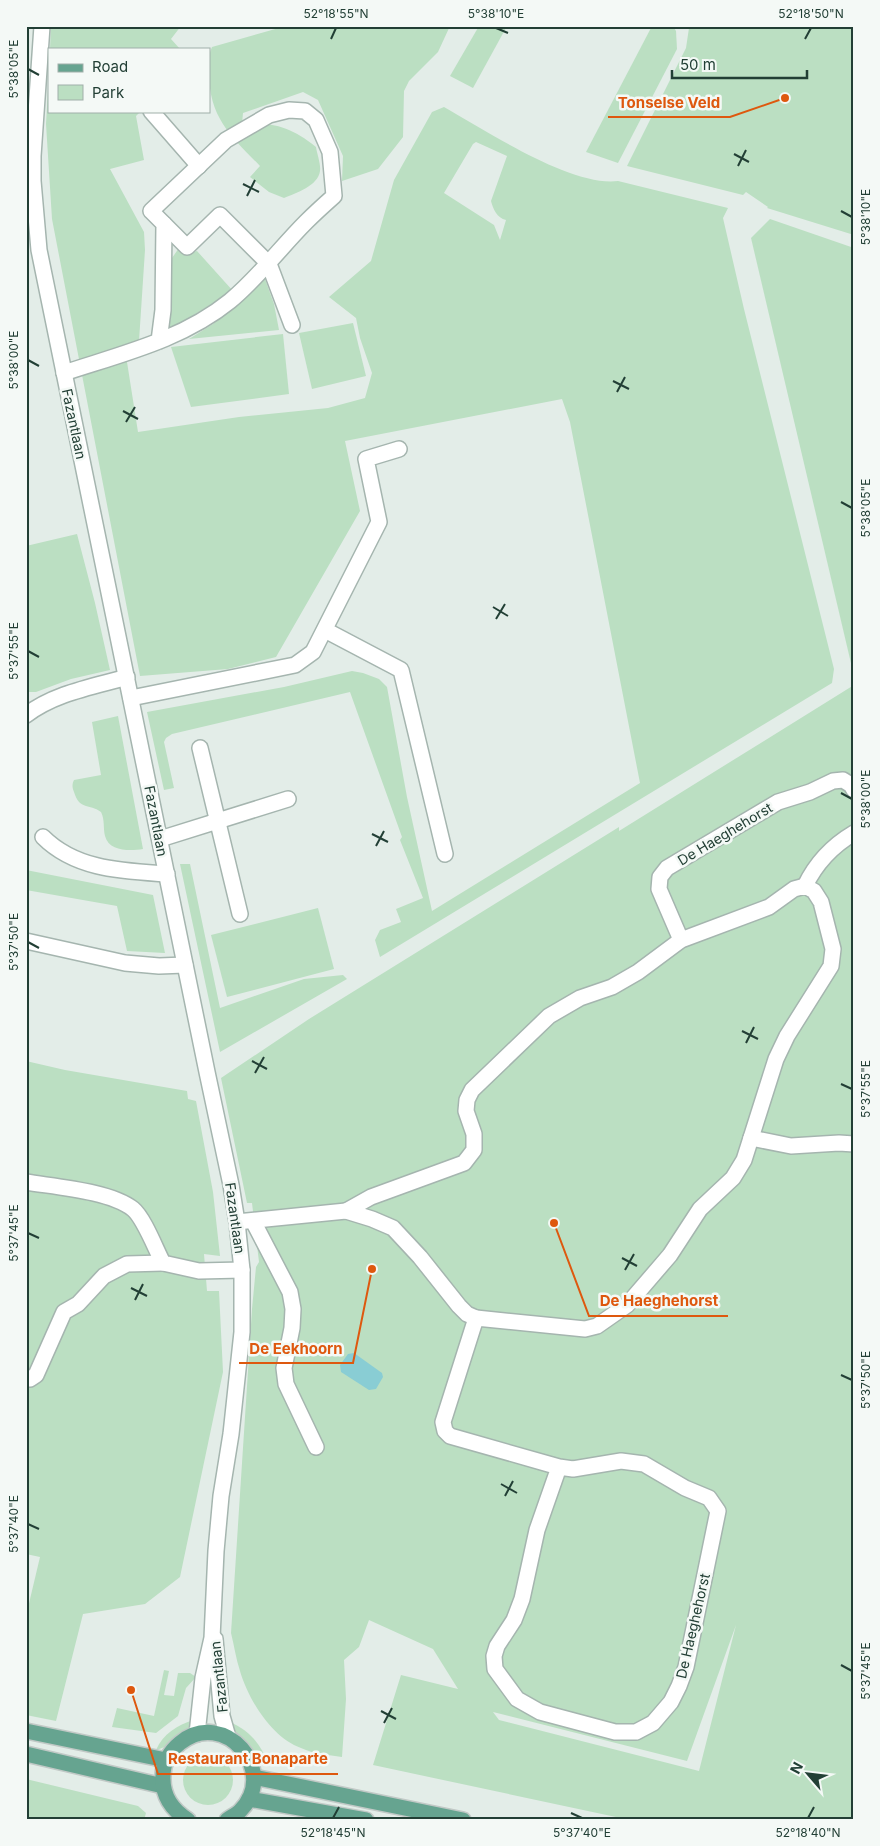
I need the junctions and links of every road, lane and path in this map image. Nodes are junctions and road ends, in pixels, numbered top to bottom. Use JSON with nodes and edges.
{"nodes":[{"id":1,"x":42,"y":26,"type":"edge"},
{"id":2,"x":152,"y":112,"type":"edge"},
{"id":3,"x":199,"y":166,"type":"junction"},
{"id":4,"x":164,"y":224,"type":"junction"},
{"id":5,"x":270,"y":264,"type":"junction"},
{"id":6,"x":292,"y":325,"type":"dead end"},
{"id":7,"x":159,"y":341,"type":"junction"},
{"id":8,"x":64,"y":373,"type":"junction"},
{"id":9,"x":399,"y":449,"type":"dead end"},
{"id":10,"x":325,"y":630,"type":"junction"},
{"id":11,"x":127,"y":677,"type":"junction"},
{"id":12,"x":131,"y":698,"type":"junction"},
{"id":13,"x":26,"y":715,"type":"edge"},
{"id":14,"x":200,"y":748,"type":"dead end"},
{"id":15,"x":854,"y":790,"type":"edge"},
{"id":16,"x":288,"y":799,"type":"dead end"},
{"id":17,"x":218,"y":821,"type":"junction"},
{"id":18,"x":854,"y":833,"type":"edge"},
{"id":19,"x":43,"y":837,"type":"dead end"},
{"id":20,"x":160,"y":839,"type":"junction"},
{"id":21,"x":445,"y":854,"type":"dead end"},
{"id":22,"x":167,"y":874,"type":"junction"},
{"id":23,"x":805,"y":886,"type":"junction"},
{"id":24,"x":240,"y":914,"type":"dead end"},
{"id":25,"x":681,"y":940,"type":"junction"},
{"id":26,"x":26,"y":941,"type":"edge"},
{"id":27,"x":185,"y":965,"type":"junction"},
{"id":28,"x":751,"y":1138,"type":"junction"},
{"id":29,"x":854,"y":1144,"type":"edge"},
{"id":30,"x":26,"y":1182,"type":"edge"},
{"id":31,"x":346,"y":1211,"type":"junction"},
{"id":32,"x":253,"y":1221,"type":"junction"},
{"id":33,"x":237,"y":1222,"type":"junction"},
{"id":34,"x":162,"y":1263,"type":"junction"},
{"id":35,"x":242,"y":1270,"type":"junction"},
{"id":36,"x":476,"y":1318,"type":"junction"},
{"id":37,"x":26,"y":1378,"type":"edge"},
{"id":38,"x":316,"y":1447,"type":"dead end"},
{"id":39,"x":559,"y":1467,"type":"junction"},
{"id":40,"x":212,"y":1617,"type":"junction"},
{"id":41,"x":26,"y":1731,"type":"edge"},
{"id":42,"x":197,"y":1734,"type":"junction"},
{"id":43,"x":228,"y":1737,"type":"junction"},
{"id":44,"x":26,"y":1754,"type":"edge"},
{"id":45,"x":166,"y":1760,"type":"junction"},
{"id":46,"x":254,"y":1777,"type":"junction"},
{"id":47,"x":163,"y":1786,"type":"junction"},
{"id":48,"x":249,"y":1799,"type":"junction"},
{"id":49,"x":173,"y":1815,"type":"edge"},
{"id":50,"x":188,"y":1820,"type":"edge"},
{"id":51,"x":227,"y":1820,"type":"edge"},
{"id":52,"x":366,"y":1820,"type":"edge"},
{"id":53,"x":464,"y":1820,"type":"edge"}],
"edges":[{"from":1,"to":8,"type":"street","name":"Fazantlaan"},
{"from":2,"to":3,"type":"street"},
{"from":3,"to":4,"type":"street"},
{"from":3,"to":5,"type":"street"},
{"from":4,"to":5,"type":"street"},
{"from":4,"to":7,"type":"street"},
{"from":5,"to":6,"type":"street"},
{"from":5,"to":7,"type":"street"},
{"from":7,"to":8,"type":"street"},
{"from":8,"to":11,"type":"street","name":"Fazantlaan"},
{"from":9,"to":10,"type":"street"},
{"from":10,"to":12,"type":"street"},
{"from":10,"to":21,"type":"street"},
{"from":11,"to":12,"type":"street","name":"Fazantlaan"},
{"from":11,"to":13,"type":"street"},
{"from":12,"to":20,"type":"street","name":"Fazantlaan"},
{"from":14,"to":17,"type":"street"},
{"from":15,"to":25,"type":"street","name":"De Haeghehorst"},
{"from":16,"to":17,"type":"street"},
{"from":17,"to":20,"type":"street"},
{"from":17,"to":24,"type":"street"},
{"from":18,"to":23,"type":"street"},
{"from":19,"to":22,"type":"street"},
{"from":20,"to":22,"type":"street","name":"Fazantlaan"},
{"from":22,"to":27,"type":"street","name":"Fazantlaan"},
{"from":23,"to":25,"type":"street"},
{"from":23,"to":28,"type":"street"},
{"from":25,"to":31,"type":"street"},
{"from":26,"to":27,"type":"street"},
{"from":27,"to":33,"type":"street","name":"Fazantlaan"},
{"from":28,"to":29,"type":"street"},
{"from":28,"to":36,"type":"street"},
{"from":30,"to":34,"type":"street"},
{"from":31,"to":32,"type":"street"},
{"from":31,"to":36,"type":"street"},
{"from":32,"to":33,"type":"street"},
{"from":32,"to":38,"type":"street"},
{"from":33,"to":35,"type":"street","name":"Fazantlaan"},
{"from":34,"to":35,"type":"street"},
{"from":34,"to":37,"type":"street"},
{"from":35,"to":40,"type":"street","name":"Fazantlaan"},
{"from":36,"to":39,"type":"street","name":"De Haeghehorst"},
{"from":39,"to":39,"type":"street","name":"De Haeghehorst"},
{"from":40,"to":42,"type":"street","name":"Fazantlaan"},
{"from":40,"to":43,"type":"street","name":"Fazantlaan"},
{"from":41,"to":45,"type":"main road"},
{"from":42,"to":43,"type":"main road"},
{"from":42,"to":45,"type":"main road"},
{"from":43,"to":46,"type":"main road"},
{"from":44,"to":47,"type":"main road"},
{"from":45,"to":47,"type":"main road"},
{"from":46,"to":48,"type":"main road"},
{"from":46,"to":53,"type":"main road"},
{"from":47,"to":49,"type":"main road"},
{"from":48,"to":51,"type":"main road"},
{"from":48,"to":52,"type":"main road"},
{"from":49,"to":50,"type":"main road"}]}
